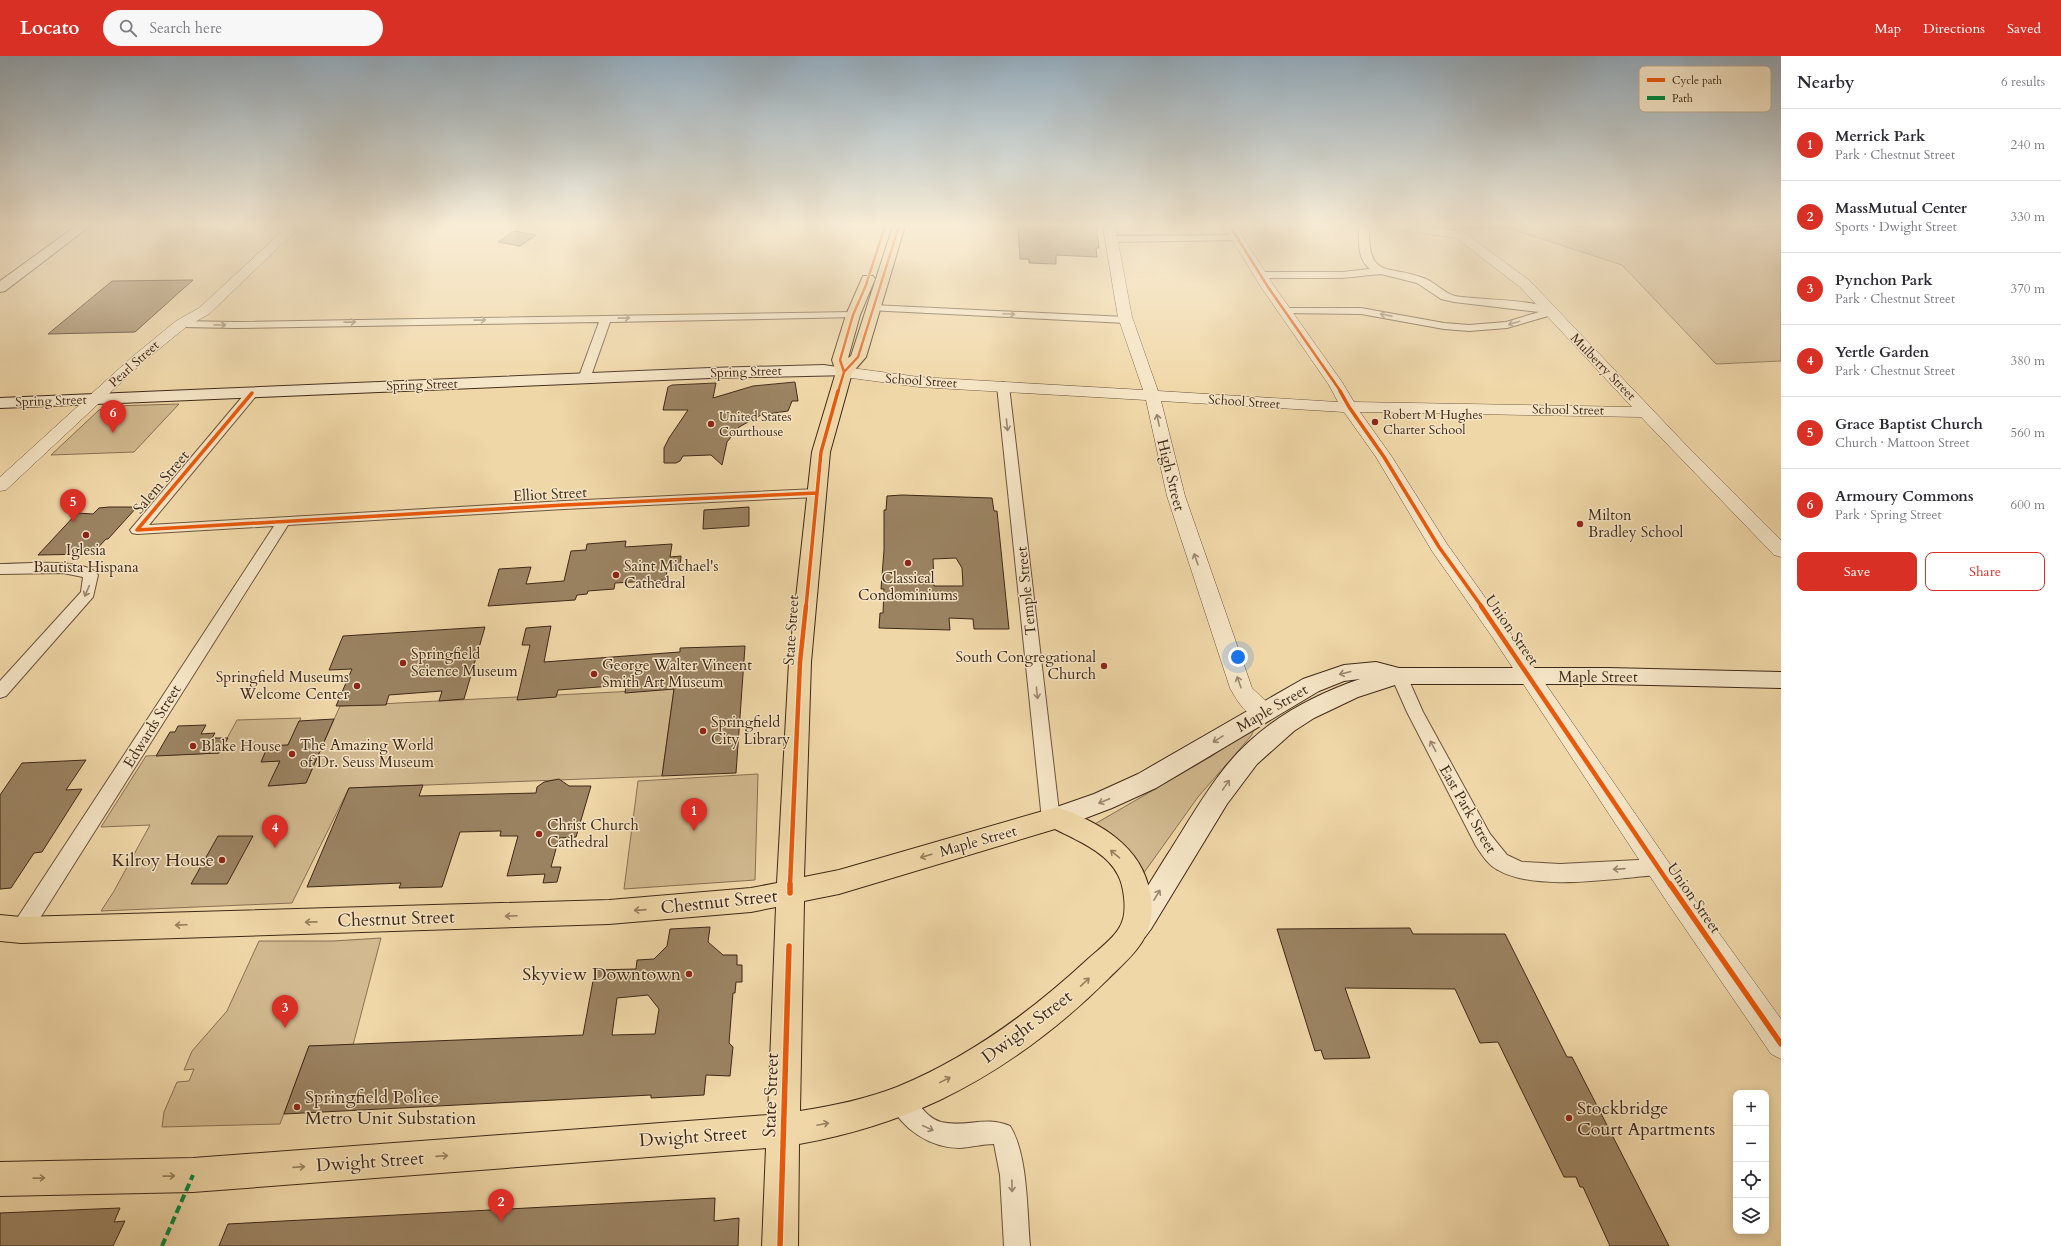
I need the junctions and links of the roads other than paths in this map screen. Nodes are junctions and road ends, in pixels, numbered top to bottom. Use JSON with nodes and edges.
{"nodes":[{"id":1,"x":9,"y":282,"type":"edge"},
{"id":2,"x":219,"y":282,"type":"edge"},
{"id":3,"x":236,"y":282,"type":"edge"},
{"id":4,"x":867,"y":282,"type":"edge"},
{"id":5,"x":881,"y":282,"type":"edge"},
{"id":6,"x":1119,"y":282,"type":"edge"},
{"id":7,"x":1264,"y":282,"type":"edge"},
{"id":8,"x":1423,"y":282,"type":"edge"},
{"id":9,"x":1523,"y":282,"type":"edge"},
{"id":10,"x":0,"y":288,"type":"edge"},
{"id":11,"x":872,"y":308,"type":"junction"},
{"id":12,"x":1284,"y":311,"type":"junction"},
{"id":13,"x":1551,"y":312,"type":"junction"},
{"id":14,"x":853,"y":315,"type":"junction"},
{"id":15,"x":607,"y":318,"type":"junction"},
{"id":16,"x":1126,"y":320,"type":"junction"},
{"id":17,"x":181,"y":324,"type":"junction"},
{"id":18,"x":844,"y":372,"type":"junction"},
{"id":19,"x":584,"y":379,"type":"junction"},
{"id":20,"x":1003,"y":386,"type":"junction"},
{"id":21,"x":252,"y":393,"type":"junction"},
{"id":22,"x":1152,"y":396,"type":"junction"},
{"id":23,"x":96,"y":400,"type":"junction"},
{"id":24,"x":0,"y":403,"type":"edge"},
{"id":25,"x":1349,"y":407,"type":"junction"},
{"id":26,"x":1645,"y":412,"type":"junction"},
{"id":27,"x":0,"y":486,"type":"edge"},
{"id":28,"x":817,"y":493,"type":"junction"},
{"id":29,"x":284,"y":521,"type":"junction"},
{"id":30,"x":1781,"y":551,"type":"edge"},
{"id":31,"x":0,"y":569,"type":"edge"},
{"id":32,"x":1399,"y":676,"type":"junction"},
{"id":33,"x":1530,"y":677,"type":"junction"},
{"id":34,"x":1781,"y":680,"type":"edge"},
{"id":35,"x":0,"y":692,"type":"edge"},
{"id":36,"x":1263,"y":712,"type":"junction"},
{"id":37,"x":1054,"y":819,"type":"junction"},
{"id":38,"x":1658,"y":867,"type":"junction"},
{"id":39,"x":790,"y":893,"type":"junction"},
{"id":40,"x":1135,"y":928,"type":"junction"},
{"id":41,"x":10,"y":929,"type":"edge"},
{"id":42,"x":1781,"y":1044,"type":"edge"},
{"id":43,"x":901,"y":1101,"type":"junction"},
{"id":44,"x":784,"y":1130,"type":"junction"},
{"id":45,"x":0,"y":1179,"type":"edge"},
{"id":46,"x":780,"y":1246,"type":"edge"},
{"id":47,"x":1017,"y":1246,"type":"edge"}],
"edges":[{"from":1,"to":10,"type":"main road"},
{"from":2,"to":17,"type":"street","name":"Pearl Street"},
{"from":3,"to":17,"type":"street","name":"Pearl Street"},
{"from":4,"to":14,"type":"main road","name":"State Street"},
{"from":5,"to":11,"type":"main road","name":"State Street"},
{"from":6,"to":16,"type":"street","name":"High Street"},
{"from":7,"to":12,"type":"street","name":"Union Street"},
{"from":8,"to":13,"type":"street"},
{"from":9,"to":13,"type":"street","name":"Mulberry Street"},
{"from":11,"to":16,"type":"street","one_way":true},
{"from":11,"to":18,"type":"main road","name":"State Street"},
{"from":13,"to":12,"type":"street","one_way":true},
{"from":12,"to":25,"type":"street","name":"Union Street"},
{"from":13,"to":26,"type":"street","name":"Mulberry Street"},
{"from":15,"to":14,"type":"street","one_way":true},
{"from":14,"to":18,"type":"main road","name":"State Street"},
{"from":17,"to":15,"type":"street","one_way":true},
{"from":15,"to":19,"type":"street"},
{"from":16,"to":22,"type":"street","name":"High Street"},
{"from":17,"to":23,"type":"street","name":"Pearl Street"},
{"from":18,"to":19,"type":"main road","name":"Spring Street"},
{"from":18,"to":20,"type":"street","name":"School Street"},
{"from":18,"to":28,"type":"main road","name":"State Street"},
{"from":19,"to":21,"type":"main road","name":"Spring Street"},
{"from":20,"to":22,"type":"street","name":"School Street"},
{"from":20,"to":37,"type":"street","name":"Temple Street","one_way":true},
{"from":21,"to":23,"type":"main road","name":"Spring Street"},
{"from":21,"to":29,"type":"street","name":"Salem Street"},
{"from":22,"to":25,"type":"street","name":"School Street"},
{"from":36,"to":22,"type":"street","name":"High Street","one_way":true},
{"from":23,"to":24,"type":"main road","name":"Spring Street"},
{"from":23,"to":27,"type":"street","name":"Pearl Street"},
{"from":25,"to":26,"type":"street","name":"School Street"},
{"from":25,"to":33,"type":"street","name":"Union Street"},
{"from":26,"to":30,"type":"street","name":"Mulberry Street"},
{"from":28,"to":29,"type":"street","name":"Elliot Street"},
{"from":28,"to":39,"type":"main road","name":"State Street"},
{"from":29,"to":41,"type":"street","name":"Edwards Street"},
{"from":31,"to":35,"type":"street","one_way":true},
{"from":32,"to":33,"type":"main road","name":"Maple Street"},
{"from":32,"to":36,"type":"main road","name":"Maple Street","one_way":true},
{"from":38,"to":32,"type":"street","name":"East Park Street","one_way":true},
{"from":40,"to":32,"type":"main road","name":"Dwight Street","one_way":true},
{"from":33,"to":34,"type":"main road","name":"Maple Street"},
{"from":33,"to":38,"type":"street","name":"Union Street"},
{"from":36,"to":37,"type":"main road","name":"Maple Street","one_way":true},
{"from":37,"to":39,"type":"main road","name":"Maple Street","one_way":true},
{"from":40,"to":37,"type":"main road","one_way":true},
{"from":38,"to":42,"type":"street","name":"Union Street"},
{"from":39,"to":41,"type":"main road","name":"Chestnut Street","one_way":true},
{"from":39,"to":44,"type":"main road","name":"State Street"},
{"from":43,"to":40,"type":"main road","name":"Dwight Street","one_way":true},
{"from":44,"to":43,"type":"main road","name":"Dwight Street","one_way":true},
{"from":43,"to":47,"type":"street","one_way":true},
{"from":45,"to":44,"type":"main road","name":"Dwight Street","one_way":true},
{"from":44,"to":46,"type":"main road","name":"State Street"}]}
